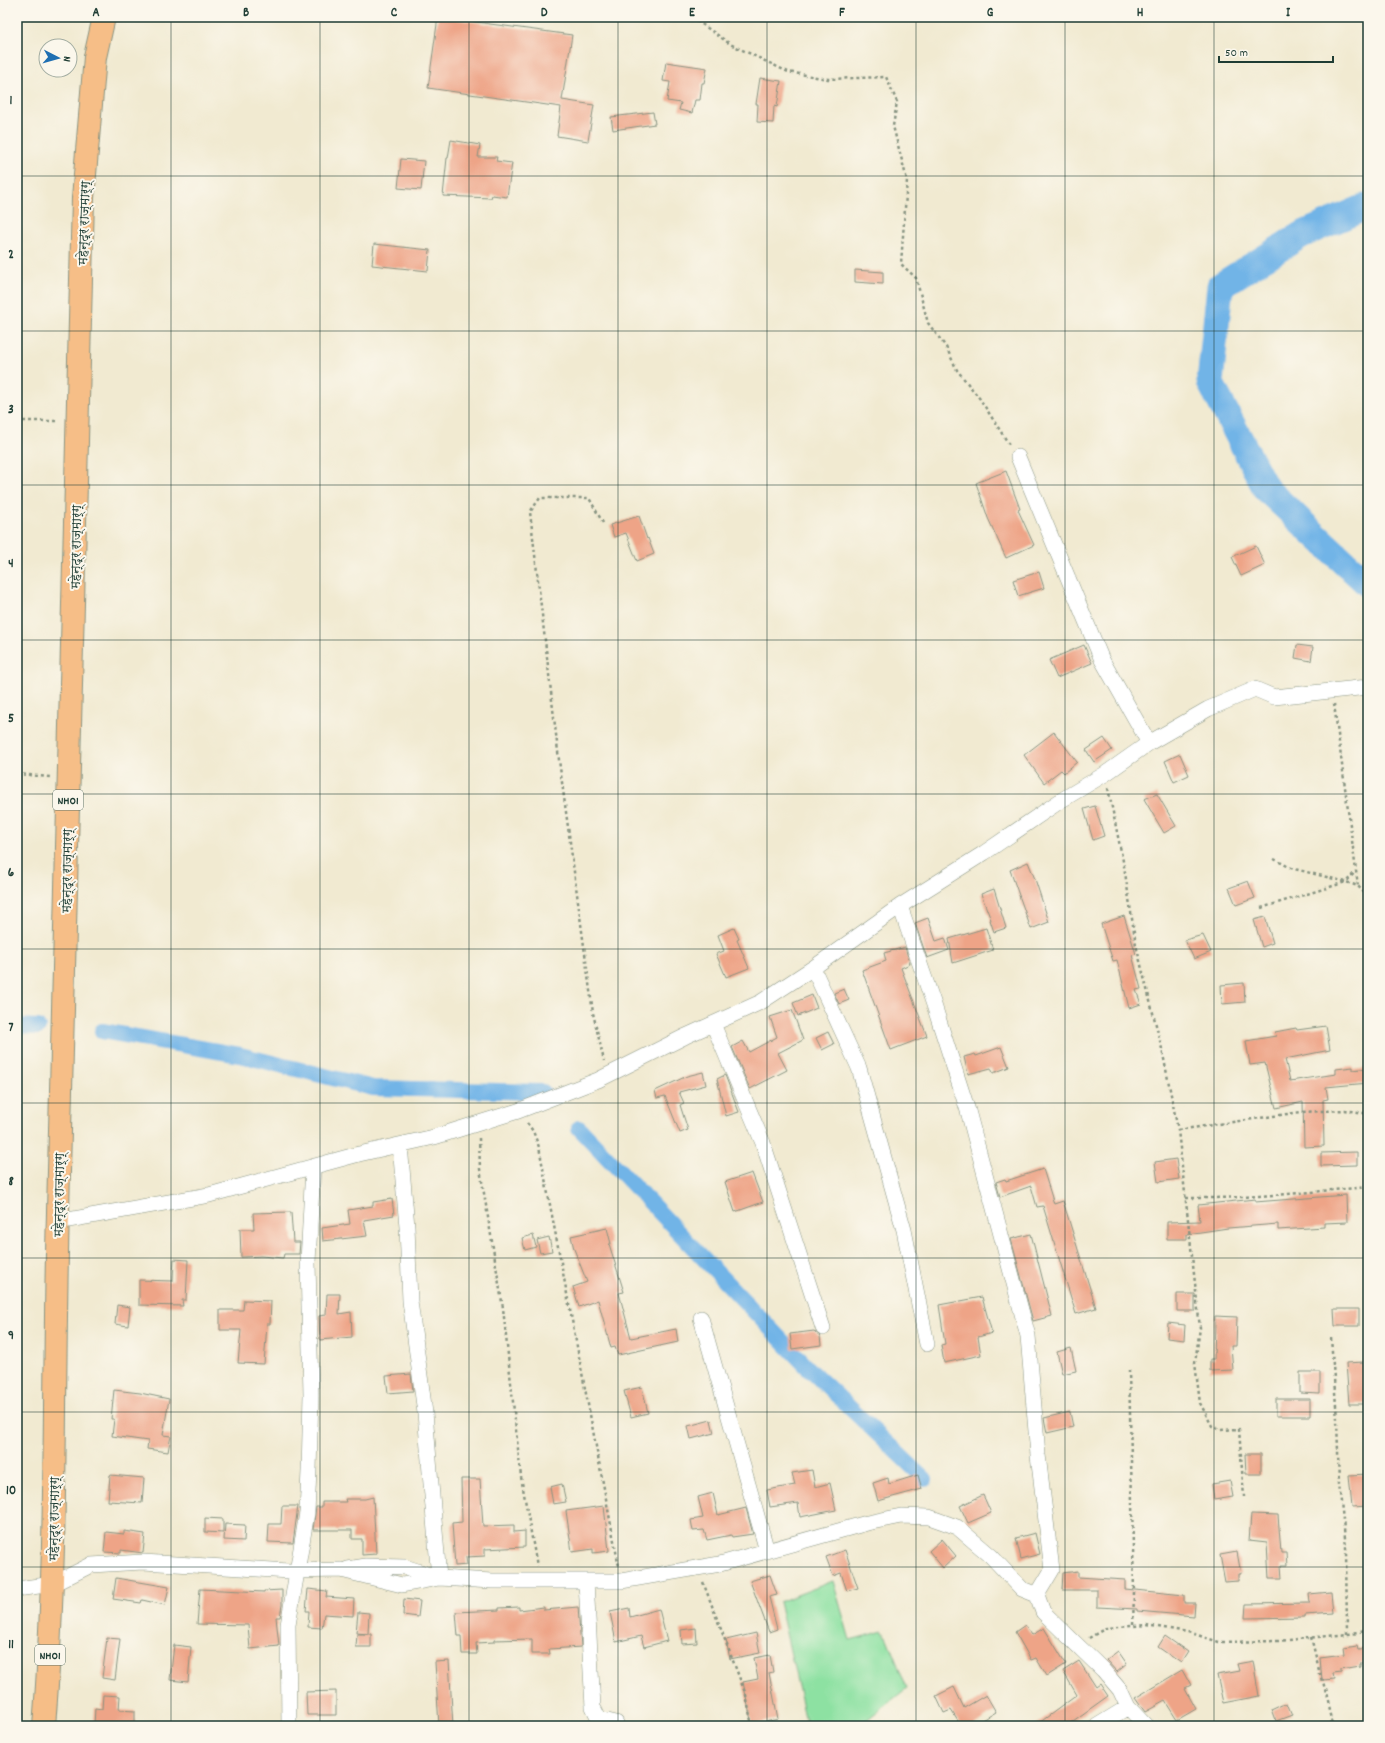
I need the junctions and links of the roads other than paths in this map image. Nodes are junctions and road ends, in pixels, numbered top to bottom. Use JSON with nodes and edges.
{"nodes":[{"id":1,"x":104,"y":17,"type":"edge"},
{"id":2,"x":1018,"y":458,"type":"road end"},
{"id":3,"x":1368,"y":687,"type":"edge"},
{"id":4,"x":1149,"y":743,"type":"junction"},
{"id":5,"x":900,"y":906,"type":"junction"},
{"id":6,"x":813,"y":968,"type":"junction"},
{"id":7,"x":713,"y":1024,"type":"junction"},
{"id":8,"x":400,"y":1145,"type":"junction"},
{"id":9,"x":313,"y":1167,"type":"junction"},
{"id":10,"x":58,"y":1222,"type":"junction"},
{"id":11,"x":701,"y":1318,"type":"dead end"},
{"id":12,"x":823,"y":1328,"type":"dead end"},
{"id":13,"x":927,"y":1344,"type":"dead end"},
{"id":14,"x":767,"y":1551,"type":"junction"},
{"id":15,"x":297,"y":1570,"type":"junction"},
{"id":16,"x":440,"y":1578,"type":"junction"},
{"id":17,"x":586,"y":1582,"type":"junction"},
{"id":18,"x":52,"y":1584,"type":"junction"},
{"id":19,"x":17,"y":1589,"type":"edge"},
{"id":20,"x":1037,"y":1595,"type":"junction"},
{"id":21,"x":1128,"y":1707,"type":"junction"},
{"id":22,"x":44,"y":1726,"type":"edge"},
{"id":23,"x":289,"y":1726,"type":"edge"},
{"id":24,"x":617,"y":1726,"type":"edge"},
{"id":25,"x":1097,"y":1726,"type":"edge"},
{"id":26,"x":1146,"y":1726,"type":"edge"}],
"edges":[{"from":1,"to":10,"type":"highway","name":"महेन्द्र राज्मार्ग्","number":"NH01"},
{"from":2,"to":4,"type":"street"},
{"from":3,"to":4,"type":"street"},
{"from":4,"to":5,"type":"street"},
{"from":5,"to":6,"type":"street"},
{"from":5,"to":20,"type":"street"},
{"from":6,"to":7,"type":"street"},
{"from":6,"to":13,"type":"street"},
{"from":7,"to":8,"type":"street"},
{"from":7,"to":12,"type":"street"},
{"from":8,"to":9,"type":"street"},
{"from":8,"to":16,"type":"street"},
{"from":9,"to":10,"type":"street"},
{"from":9,"to":15,"type":"street"},
{"from":10,"to":18,"type":"highway","name":"महेन्द्र राज्मार्ग्","number":"NH01"},
{"from":11,"to":14,"type":"street"},
{"from":14,"to":17,"type":"street"},
{"from":14,"to":20,"type":"street"},
{"from":15,"to":16,"type":"street"},
{"from":15,"to":18,"type":"street"},
{"from":15,"to":23,"type":"street"},
{"from":16,"to":17,"type":"street"},
{"from":17,"to":24,"type":"street"},
{"from":18,"to":19,"type":"street"},
{"from":18,"to":22,"type":"highway","name":"महेन्द्र राज्मार्ग्","number":"NH01"},
{"from":20,"to":21,"type":"street"},
{"from":21,"to":25,"type":"street"},
{"from":21,"to":26,"type":"street"}]}
